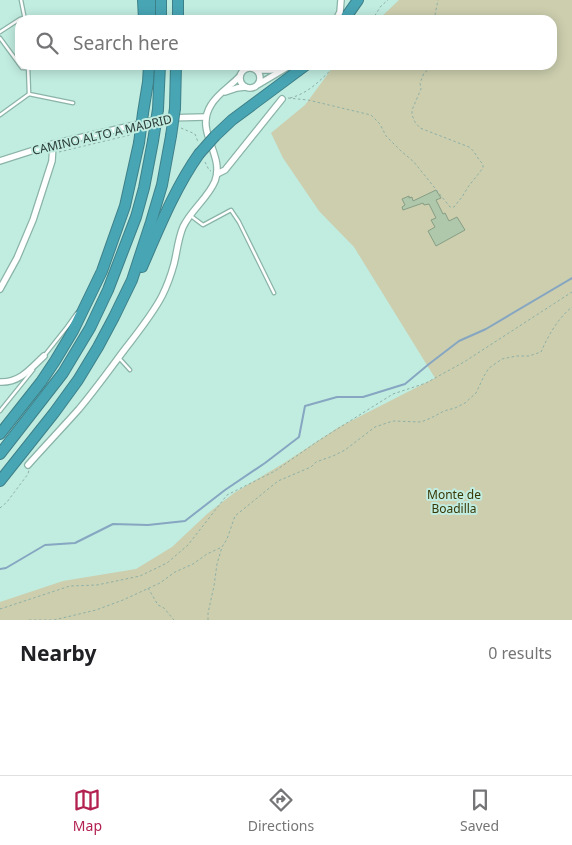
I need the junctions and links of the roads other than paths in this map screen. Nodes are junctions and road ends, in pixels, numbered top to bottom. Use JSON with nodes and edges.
{"nodes":[{"id":1,"x":21,"y":0,"type":"edge"},
{"id":2,"x":143,"y":0,"type":"edge"},
{"id":3,"x":150,"y":0,"type":"edge"},
{"id":4,"x":161,"y":0,"type":"edge"},
{"id":5,"x":178,"y":0,"type":"edge"},
{"id":6,"x":341,"y":0,"type":"edge"},
{"id":7,"x":356,"y":3,"type":"edge"},
{"id":8,"x":24,"y":15,"type":"edge"},
{"id":9,"x":144,"y":15,"type":"edge"},
{"id":10,"x":150,"y":15,"type":"edge"},
{"id":11,"x":161,"y":15,"type":"edge"},
{"id":12,"x":178,"y":15,"type":"edge"},
{"id":13,"x":338,"y":15,"type":"edge"},
{"id":14,"x":347,"y":15,"type":"edge"},
{"id":15,"x":15,"y":22,"type":"edge"},
{"id":16,"x":0,"y":32,"type":"edge"},
{"id":17,"x":0,"y":38,"type":"edge"},
{"id":18,"x":15,"y":58,"type":"edge"},
{"id":19,"x":28,"y":70,"type":"edge"},
{"id":20,"x":144,"y":70,"type":"edge"},
{"id":21,"x":149,"y":70,"type":"edge"},
{"id":22,"x":160,"y":70,"type":"edge"},
{"id":23,"x":176,"y":70,"type":"edge"},
{"id":24,"x":244,"y":70,"type":"edge"},
{"id":25,"x":256,"y":70,"type":"joint"},
{"id":26,"x":270,"y":70,"type":"edge"},
{"id":27,"x":282,"y":70,"type":"edge"},
{"id":28,"x":299,"y":70,"type":"edge"},
{"id":29,"x":240,"y":76,"type":"junction"},
{"id":30,"x":259,"y":84,"type":"junction"},
{"id":31,"x":245,"y":87,"type":"junction"},
{"id":32,"x":29,"y":94,"type":"junction"},
{"id":33,"x":219,"y":96,"type":"junction"},
{"id":34,"x":285,"y":99,"type":"road end"},
{"id":35,"x":72,"y":103,"type":"dead end"},
{"id":36,"x":143,"y":113,"type":"junction"},
{"id":37,"x":0,"y":115,"type":"edge"},
{"id":38,"x":206,"y":117,"type":"junction"},
{"id":39,"x":54,"y":144,"type":"junction"},
{"id":40,"x":0,"y":161,"type":"edge"},
{"id":41,"x":217,"y":174,"type":"junction"},
{"id":42,"x":190,"y":215,"type":"junction"},
{"id":43,"x":102,"y":271,"type":"junction"},
{"id":44,"x":132,"y":280,"type":"junction"},
{"id":45,"x":0,"y":289,"type":"edge"},
{"id":46,"x":274,"y":293,"type":"dead end"},
{"id":47,"x":44,"y":356,"type":"junction"},
{"id":48,"x":119,"y":358,"type":"junction"},
{"id":49,"x":130,"y":370,"type":"dead end"},
{"id":50,"x":0,"y":382,"type":"edge"},
{"id":51,"x":0,"y":411,"type":"edge"},
{"id":52,"x":0,"y":434,"type":"edge"},
{"id":53,"x":0,"y":454,"type":"edge"},
{"id":54,"x":28,"y":465,"type":"road end"},
{"id":55,"x":0,"y":481,"type":"edge"}],
"edges":[{"from":1,"to":8,"type":"lane"},
{"from":2,"to":9,"type":"highway"},
{"from":3,"to":10,"type":"highway"},
{"from":4,"to":11,"type":"highway"},
{"from":5,"to":12,"type":"highway"},
{"from":6,"to":13,"type":"street"},
{"from":7,"to":14,"type":"highway"},
{"from":15,"to":16,"type":"lane"},
{"from":17,"to":18,"type":"lane"},
{"from":19,"to":32,"type":"lane"},
{"from":20,"to":36,"type":"highway"},
{"from":21,"to":36,"type":"highway"},
{"from":22,"to":53,"type":"highway","bridge":true},
{"from":23,"to":44,"type":"highway","bridge":true},
{"from":24,"to":29,"type":"street"},
{"from":25,"to":26,"type":"street"},
{"from":25,"to":30,"type":"street"},
{"from":27,"to":30,"type":"street"},
{"from":28,"to":44,"type":"highway","bridge":true},
{"from":29,"to":31,"type":"street"},
{"from":29,"to":33,"type":"street"},
{"from":30,"to":31,"type":"street"},
{"from":31,"to":33,"type":"street"},
{"from":32,"to":35,"type":"lane"},
{"from":32,"to":37,"type":"lane"},
{"from":33,"to":38,"type":"street"},
{"from":34,"to":41,"type":"street"},
{"from":36,"to":43,"type":"highway","bridge":true},
{"from":38,"to":39,"type":"street","name":"CAMINO ALTO A MADRID"},
{"from":38,"to":41,"type":"street"},
{"from":39,"to":40,"type":"street","name":"CAMINO ALTO A MADRID"},
{"from":39,"to":45,"type":"street"},
{"from":41,"to":42,"type":"street"},
{"from":42,"to":46,"type":"lane"},
{"from":42,"to":48,"type":"street"},
{"from":43,"to":47,"type":"lane"},
{"from":43,"to":52,"type":"highway"},
{"from":44,"to":55,"type":"highway"},
{"from":47,"to":50,"type":"street"},
{"from":47,"to":51,"type":"lane"},
{"from":48,"to":49,"type":"lane"},
{"from":48,"to":54,"type":"street"}]}
